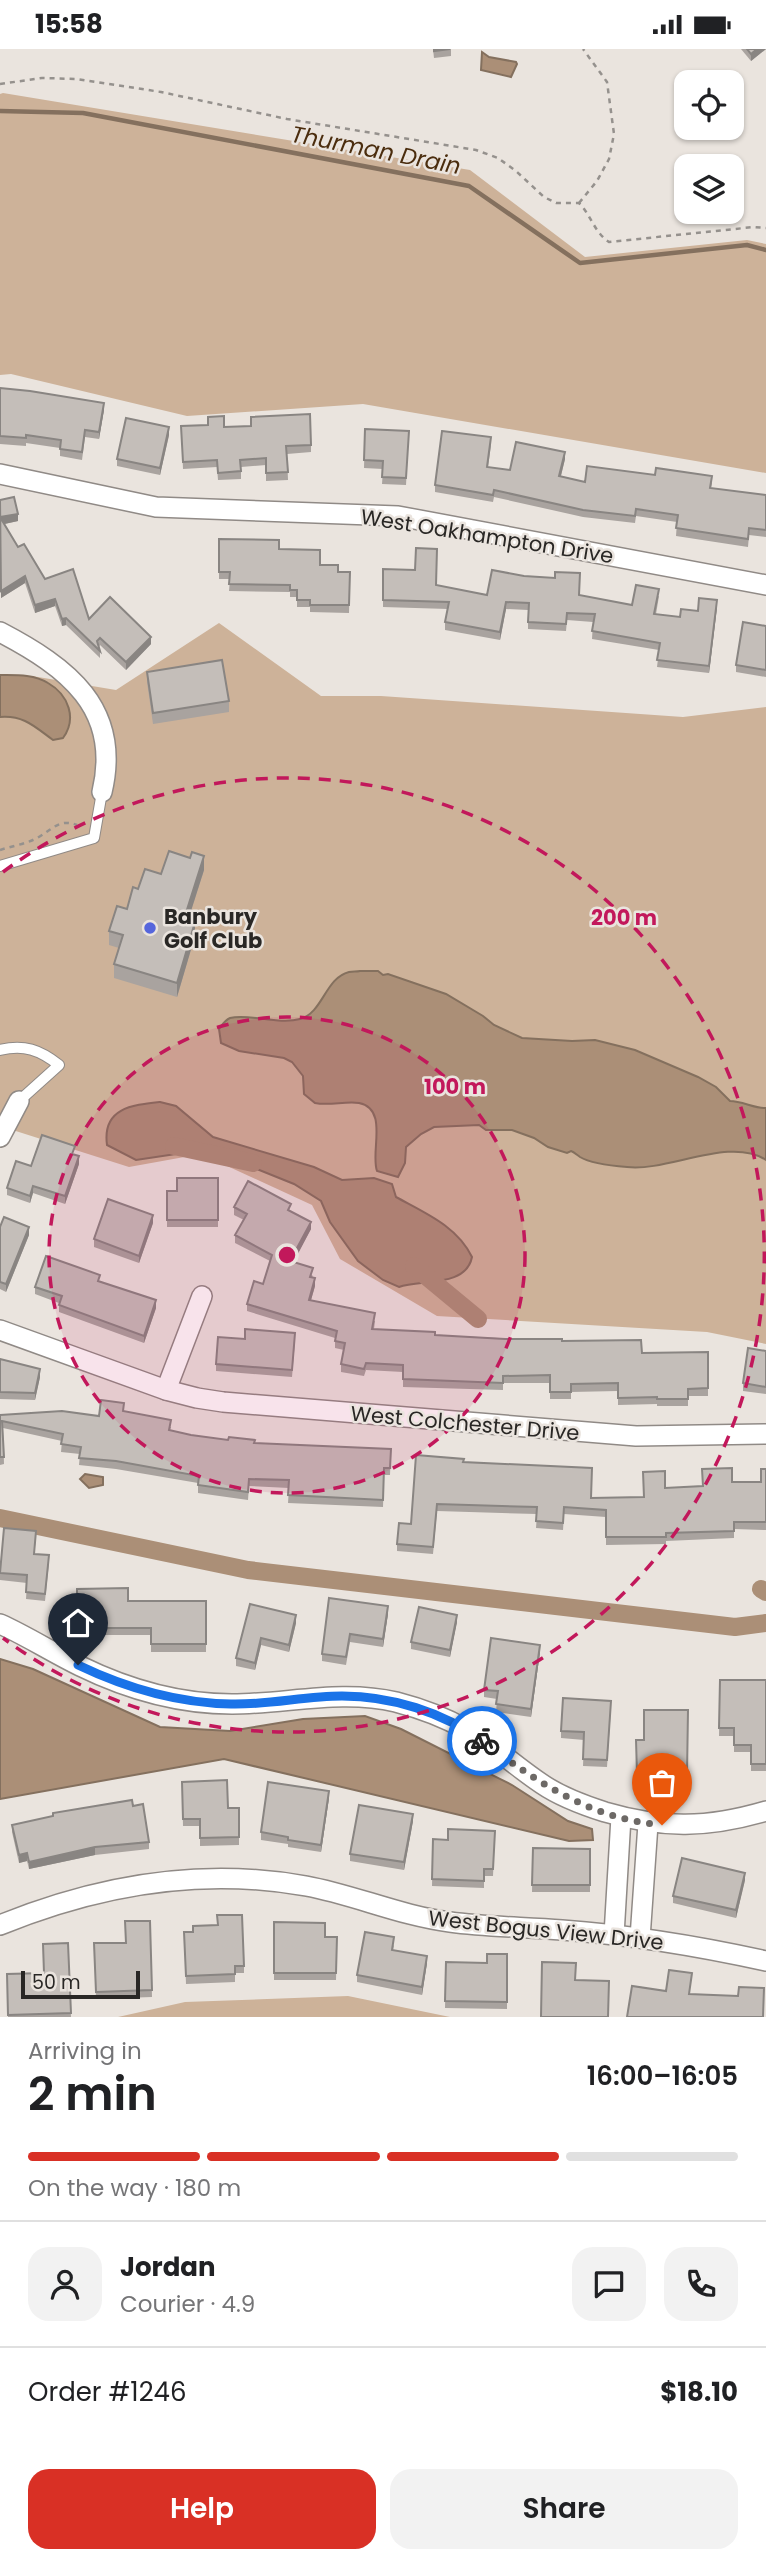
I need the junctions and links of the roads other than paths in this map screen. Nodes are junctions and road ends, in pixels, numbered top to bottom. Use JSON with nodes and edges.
{"nodes":[{"id":1,"x":0,"y":474,"type":"edge"},
{"id":2,"x":766,"y":585,"type":"edge"},
{"id":3,"x":0,"y":632,"type":"edge"},
{"id":4,"x":102,"y":792,"type":"joint"},
{"id":5,"x":0,"y":866,"type":"edge"},
{"id":6,"x":0,"y":1050,"type":"edge"},
{"id":7,"x":19,"y":1101,"type":"joint"},
{"id":8,"x":0,"y":1137,"type":"edge"},
{"id":9,"x":202,"y":1296,"type":"dead end"},
{"id":10,"x":0,"y":1329,"type":"edge"},
{"id":11,"x":166,"y":1390,"type":"junction"},
{"id":12,"x":766,"y":1434,"type":"edge"},
{"id":13,"x":0,"y":1624,"type":"edge"},
{"id":14,"x":766,"y":1811,"type":"edge"},
{"id":15,"x":621,"y":1817,"type":"junction"},
{"id":16,"x":648,"y":1824,"type":"junction"},
{"id":17,"x":0,"y":1925,"type":"edge"},
{"id":18,"x":614,"y":1935,"type":"junction"},
{"id":19,"x":640,"y":1938,"type":"junction"},
{"id":20,"x":766,"y":1961,"type":"edge"}],
"edges":[{"from":1,"to":2,"type":"street","name":"West Oakhampton Drive"},
{"from":3,"to":4,"type":"street"},
{"from":4,"to":5,"type":"lane"},
{"from":6,"to":7,"type":"lane"},
{"from":7,"to":8,"type":"street"},
{"from":9,"to":11,"type":"street"},
{"from":10,"to":11,"type":"street","name":"West Colchester Drive"},
{"from":11,"to":12,"type":"street","name":"West Colchester Drive"},
{"from":13,"to":15,"type":"street"},
{"from":14,"to":16,"type":"street"},
{"from":15,"to":16,"type":"street"},
{"from":15,"to":18,"type":"street"},
{"from":16,"to":19,"type":"street"},
{"from":17,"to":18,"type":"street","name":"West Bogus View Drive"},
{"from":18,"to":19,"type":"street","name":"West Bogus View Drive"},
{"from":19,"to":20,"type":"street","name":"West Bogus View Drive"}]}
